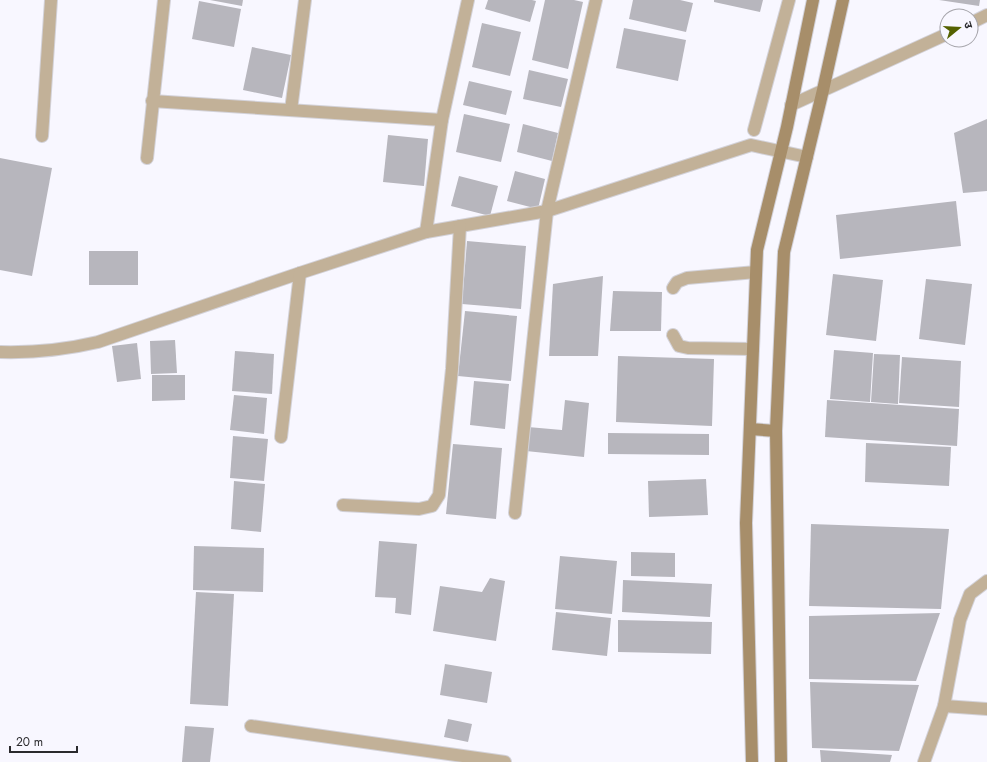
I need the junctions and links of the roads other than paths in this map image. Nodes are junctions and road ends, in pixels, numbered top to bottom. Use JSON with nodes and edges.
{"nodes":[{"id":1,"x":51,"y":0,"type":"edge"},
{"id":2,"x":164,"y":0,"type":"edge"},
{"id":3,"x":305,"y":0,"type":"edge"},
{"id":4,"x":468,"y":0,"type":"edge"},
{"id":5,"x":596,"y":0,"type":"edge"},
{"id":6,"x":789,"y":0,"type":"edge"},
{"id":7,"x":813,"y":0,"type":"edge"},
{"id":8,"x":843,"y":0,"type":"edge"},
{"id":9,"x":939,"y":38,"type":"edge"},
{"id":10,"x":823,"y":90,"type":"junction"},
{"id":11,"x":152,"y":101,"type":"junction"},
{"id":12,"x":791,"y":105,"type":"junction"},
{"id":13,"x":291,"y":110,"type":"junction"},
{"id":14,"x":442,"y":120,"type":"junction"},
{"id":15,"x":754,"y":130,"type":"dead end"},
{"id":16,"x":42,"y":136,"type":"dead end"},
{"id":17,"x":781,"y":152,"type":"junction"},
{"id":18,"x":807,"y":157,"type":"junction"},
{"id":19,"x":147,"y":158,"type":"dead end"},
{"id":20,"x":547,"y":211,"type":"junction"},
{"id":21,"x":460,"y":226,"type":"junction"},
{"id":22,"x":426,"y":232,"type":"junction"},
{"id":23,"x":756,"y":272,"type":"junction"},
{"id":24,"x":300,"y":273,"type":"junction"},
{"id":25,"x":673,"y":288,"type":"dead end"},
{"id":26,"x":673,"y":335,"type":"dead end"},
{"id":27,"x":753,"y":349,"type":"junction"},
{"id":28,"x":0,"y":352,"type":"edge"},
{"id":29,"x":750,"y":429,"type":"junction"},
{"id":30,"x":776,"y":431,"type":"junction"},
{"id":31,"x":281,"y":437,"type":"dead end"},
{"id":32,"x":343,"y":505,"type":"dead end"},
{"id":33,"x":515,"y":513,"type":"dead end"},
{"id":34,"x":987,"y":581,"type":"edge"},
{"id":35,"x":944,"y":706,"type":"junction"},
{"id":36,"x":987,"y":709,"type":"edge"},
{"id":37,"x":251,"y":726,"type":"dead end"},
{"id":38,"x":505,"y":762,"type":"edge"},
{"id":39,"x":752,"y":762,"type":"edge"},
{"id":40,"x":781,"y":762,"type":"edge"},
{"id":41,"x":924,"y":762,"type":"edge"}],
"edges":[{"from":1,"to":16,"type":"street"},
{"from":2,"to":11,"type":"street"},
{"from":3,"to":13,"type":"street"},
{"from":4,"to":14,"type":"street"},
{"from":5,"to":20,"type":"street"},
{"from":6,"to":15,"type":"street"},
{"from":7,"to":12,"type":"main road"},
{"from":8,"to":10,"type":"main road"},
{"from":9,"to":10,"type":"street"},
{"from":10,"to":12,"type":"street"},
{"from":10,"to":18,"type":"main road"},
{"from":11,"to":13,"type":"street"},
{"from":11,"to":19,"type":"street"},
{"from":12,"to":17,"type":"main road"},
{"from":13,"to":14,"type":"street"},
{"from":14,"to":22,"type":"street"},
{"from":17,"to":18,"type":"street"},
{"from":17,"to":20,"type":"street"},
{"from":17,"to":23,"type":"main road"},
{"from":18,"to":30,"type":"main road"},
{"from":20,"to":21,"type":"street"},
{"from":20,"to":33,"type":"street"},
{"from":21,"to":22,"type":"street"},
{"from":21,"to":32,"type":"street"},
{"from":22,"to":24,"type":"street"},
{"from":23,"to":25,"type":"street"},
{"from":23,"to":27,"type":"main road"},
{"from":24,"to":28,"type":"street"},
{"from":24,"to":31,"type":"street"},
{"from":26,"to":27,"type":"street"},
{"from":27,"to":29,"type":"main road"},
{"from":29,"to":30,"type":"main road"},
{"from":29,"to":39,"type":"main road"},
{"from":30,"to":40,"type":"main road"},
{"from":34,"to":35,"type":"street"},
{"from":35,"to":36,"type":"street"},
{"from":35,"to":41,"type":"street"},
{"from":37,"to":38,"type":"street"}]}
